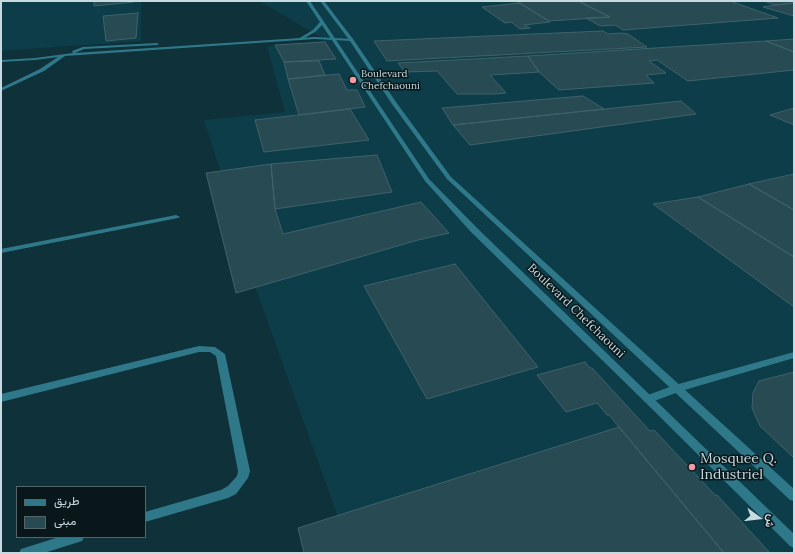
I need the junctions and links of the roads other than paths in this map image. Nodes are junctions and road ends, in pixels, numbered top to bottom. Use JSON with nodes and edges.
{"nodes":[{"id":1,"x":310,"y":1,"type":"edge"},
{"id":2,"x":322,"y":1,"type":"edge"},
{"id":3,"x":322,"y":23,"type":"junction"},
{"id":4,"x":333,"y":38,"type":"junction"},
{"id":5,"x":300,"y":40,"type":"junction"},
{"id":6,"x":352,"y":40,"type":"junction"},
{"id":7,"x":67,"y":54,"type":"junction"},
{"id":8,"x":54,"y":55,"type":"junction"},
{"id":9,"x":1,"y":56,"type":"edge"},
{"id":10,"x":1,"y":61,"type":"edge"},
{"id":11,"x":1,"y":90,"type":"edge"},
{"id":12,"x":176,"y":217,"type":"dead end"},
{"id":13,"x":1,"y":251,"type":"edge"},
{"id":14,"x":794,"y":355,"type":"edge"},
{"id":15,"x":678,"y":388,"type":"junction"},
{"id":16,"x":1,"y":398,"type":"edge"},
{"id":17,"x":649,"y":399,"type":"junction"},
{"id":18,"x":794,"y":496,"type":"edge"},
{"id":19,"x":146,"y":517,"type":"edge"},
{"id":20,"x":75,"y":538,"type":"edge"},
{"id":21,"x":794,"y":542,"type":"edge"},
{"id":22,"x":25,"y":553,"type":"edge"}],
"edges":[{"from":1,"to":3,"type":"street","name":"Boulevard Chefchaouni"},
{"from":2,"to":6,"type":"street","name":"Boulevard Chefchaouni"},
{"from":3,"to":4,"type":"street","name":"Boulevard Chefchaouni"},
{"from":3,"to":5,"type":"street"},
{"from":4,"to":5,"type":"street"},
{"from":4,"to":6,"type":"street"},
{"from":4,"to":17,"type":"street","name":"Boulevard Chefchaouni"},
{"from":5,"to":7,"type":"street"},
{"from":6,"to":15,"type":"street","name":"Boulevard Chefchaouni"},
{"from":7,"to":8,"type":"street"},
{"from":7,"to":11,"type":"street"},
{"from":8,"to":9,"type":"street"},
{"from":8,"to":10,"type":"street"},
{"from":12,"to":13,"type":"street"},
{"from":14,"to":15,"type":"street"},
{"from":15,"to":17,"type":"street"},
{"from":15,"to":18,"type":"street","name":"Boulevard Chefchaouni"},
{"from":16,"to":19,"type":"street"},
{"from":17,"to":21,"type":"street","name":"Boulevard Chefchaouni"},
{"from":20,"to":22,"type":"street"}]}
